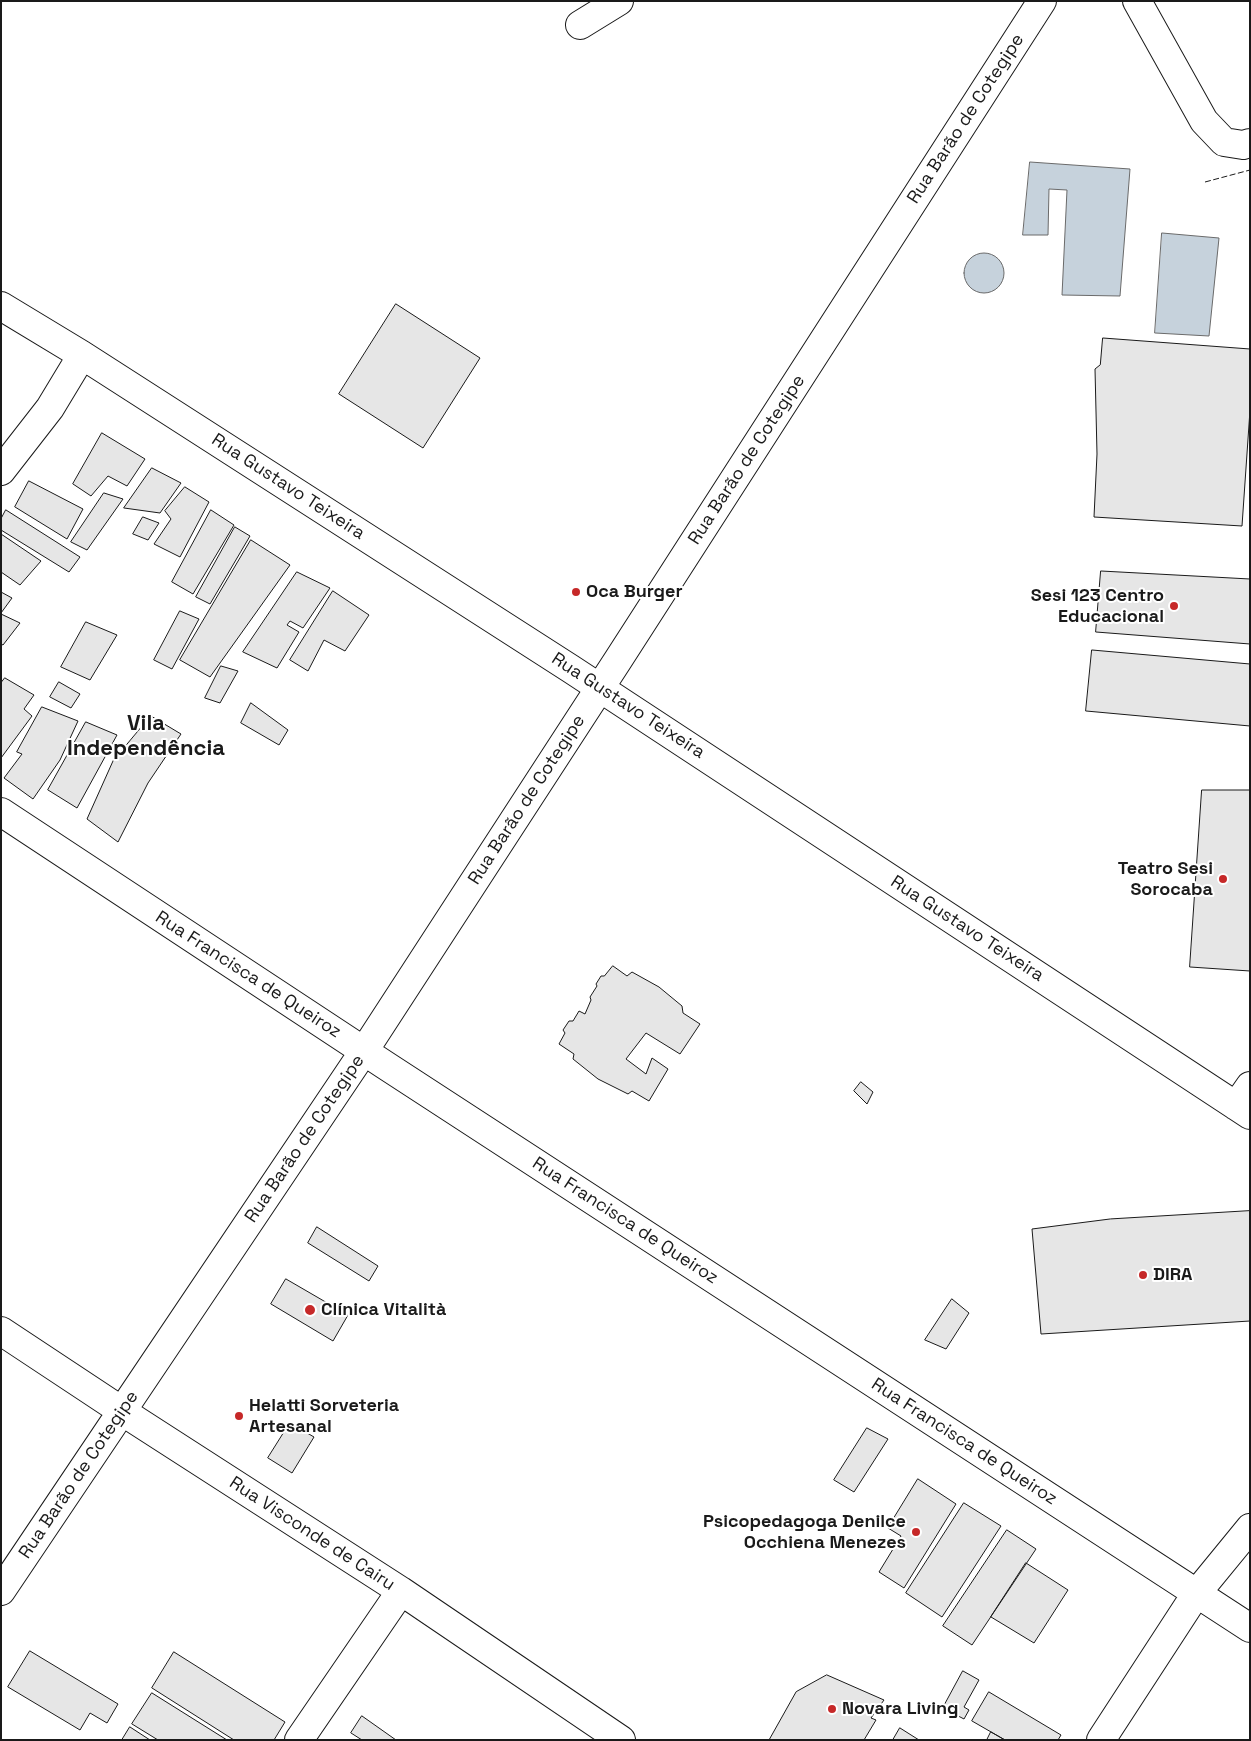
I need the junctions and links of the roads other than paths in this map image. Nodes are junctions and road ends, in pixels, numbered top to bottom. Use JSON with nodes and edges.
{"nodes":[{"id":1,"x":619,"y":1,"type":"edge"},
{"id":2,"x":1042,"y":1,"type":"edge"},
{"id":3,"x":1137,"y":1,"type":"edge"},
{"id":4,"x":580,"y":25,"type":"dead end"},
{"id":5,"x":1237,"y":142,"type":"edge"},
{"id":6,"x":1,"y":306,"type":"edge"},
{"id":7,"x":82,"y":355,"type":"junction"},
{"id":8,"x":1,"y":471,"type":"edge"},
{"id":9,"x":600,"y":688,"type":"junction"},
{"id":10,"x":1,"y":812,"type":"edge"},
{"id":11,"x":364,"y":1051,"type":"junction"},
{"id":12,"x":1245,"y":1102,"type":"edge"},
{"id":13,"x":1,"y":1331,"type":"edge"},
{"id":14,"x":122,"y":1411,"type":"junction"},
{"id":15,"x":1250,"y":1528,"type":"edge"},
{"id":16,"x":1,"y":1591,"type":"edge"},
{"id":17,"x":401,"y":1591,"type":"junction"},
{"id":18,"x":1196,"y":1594,"type":"junction"},
{"id":19,"x":1250,"y":1628,"type":"edge"},
{"id":20,"x":299,"y":1740,"type":"edge"},
{"id":21,"x":621,"y":1740,"type":"edge"},
{"id":22,"x":1101,"y":1740,"type":"edge"}],
"edges":[{"from":1,"to":4,"type":"street"},
{"from":2,"to":9,"type":"street","name":"Rua Barão de Cotegipe"},
{"from":3,"to":5,"type":"street"},
{"from":6,"to":7,"type":"street","name":"Rua Gustavo Teixeira"},
{"from":7,"to":8,"type":"street"},
{"from":7,"to":9,"type":"street","name":"Rua Gustavo Teixeira"},
{"from":9,"to":11,"type":"street","name":"Rua Barão de Cotegipe"},
{"from":9,"to":12,"type":"street","name":"Rua Gustavo Teixeira"},
{"from":10,"to":11,"type":"street","name":"Rua Francisca de Queiroz"},
{"from":11,"to":14,"type":"street","name":"Rua Barão de Cotegipe"},
{"from":11,"to":18,"type":"street","name":"Rua Francisca de Queiroz"},
{"from":13,"to":14,"type":"street","name":"Rua Visconde de Cairu"},
{"from":14,"to":16,"type":"street","name":"Rua Barão de Cotegipe"},
{"from":14,"to":17,"type":"street","name":"Rua Visconde de Cairu"},
{"from":15,"to":18,"type":"street"},
{"from":17,"to":20,"type":"street"},
{"from":17,"to":21,"type":"street","name":"Rua Visconde de Cairu"},
{"from":18,"to":19,"type":"street","name":"Rua Francisca de Queiroz"},
{"from":18,"to":22,"type":"street"}]}
